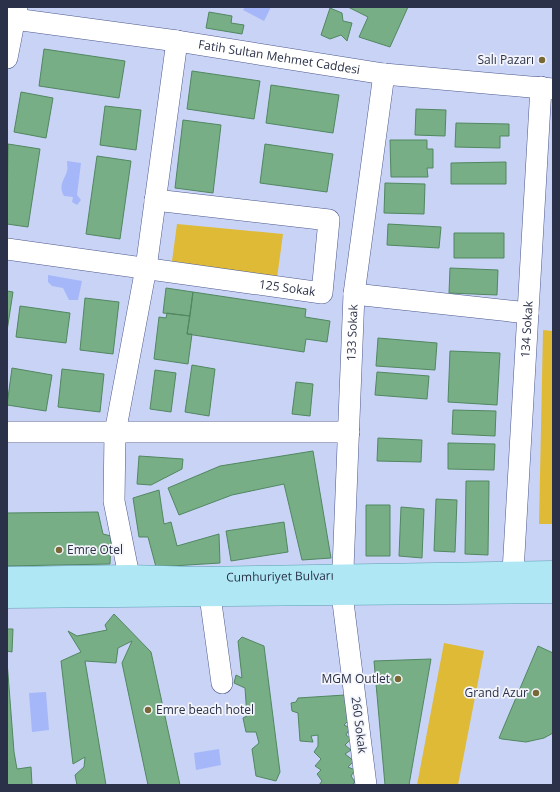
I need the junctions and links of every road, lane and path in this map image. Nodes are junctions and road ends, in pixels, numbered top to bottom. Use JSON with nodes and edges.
{"nodes":[{"id":1,"x":13,"y":15,"type":"edge"},
{"id":2,"x":178,"y":41,"type":"junction"},
{"id":3,"x":7,"y":58,"type":"edge"},
{"id":4,"x":384,"y":74,"type":"junction"},
{"id":5,"x":547,"y":88,"type":"edge"},
{"id":6,"x":156,"y":200,"type":"junction"},
{"id":7,"x":7,"y":249,"type":"edge"},
{"id":8,"x":146,"y":268,"type":"junction"},
{"id":9,"x":354,"y":294,"type":"junction"},
{"id":10,"x":528,"y":313,"type":"junction"},
{"id":11,"x":7,"y":432,"type":"edge"},
{"id":12,"x":348,"y":432,"type":"junction"},
{"id":13,"x":115,"y":433,"type":"junction"},
{"id":14,"x":513,"y":572,"type":"junction"},
{"id":15,"x":553,"y":572,"type":"edge"},
{"id":16,"x":129,"y":576,"type":"junction"},
{"id":17,"x":7,"y":578,"type":"edge"},
{"id":18,"x":342,"y":585,"type":"junction"},
{"id":19,"x":553,"y":592,"type":"edge"},
{"id":20,"x":210,"y":596,"type":"junction"},
{"id":21,"x":7,"y":598,"type":"edge"},
{"id":22,"x":222,"y":682,"type":"dead end"},
{"id":23,"x":366,"y":785,"type":"edge"}],
"edges":[{"from":1,"to":2,"type":"street","name":"Fatih Sultan Mehmet Caddesi"},
{"from":1,"to":3,"type":"street"},
{"from":2,"to":4,"type":"street","name":"Fatih Sultan Mehmet Caddesi"},
{"from":2,"to":6,"type":"street"},
{"from":4,"to":5,"type":"street","name":"Fatih Sultan Mehmet Caddesi"},
{"from":4,"to":9,"type":"street","name":"133 Sokak"},
{"from":5,"to":10,"type":"street","name":"134 Sokak"},
{"from":6,"to":8,"type":"street"},
{"from":6,"to":8,"type":"street","name":"125 Sokak"},
{"from":7,"to":8,"type":"street","name":"125 Sokak"},
{"from":8,"to":13,"type":"street"},
{"from":9,"to":10,"type":"street"},
{"from":9,"to":12,"type":"street","name":"133 Sokak"},
{"from":10,"to":14,"type":"street","name":"134 Sokak"},
{"from":11,"to":13,"type":"street"},
{"from":12,"to":13,"type":"street"},
{"from":12,"to":18,"type":"street","name":"133 Sokak"},
{"from":13,"to":16,"type":"street"},
{"from":14,"to":15,"type":"main road","name":"Cumhuriyet Bulvarı"},
{"from":14,"to":18,"type":"main road","name":"Cumhuriyet Bulvarı"},
{"from":16,"to":17,"type":"main road","name":"Cumhuriyet Bulvarı"},
{"from":16,"to":18,"type":"main road","name":"Cumhuriyet Bulvarı"},
{"from":18,"to":19,"type":"main road","name":"Cumhuriyet Bulvarı"},
{"from":18,"to":20,"type":"main road","name":"Cumhuriyet Bulvarı"},
{"from":18,"to":23,"type":"street","name":"260 Sokak"},
{"from":20,"to":21,"type":"main road","name":"Cumhuriyet Bulvarı"},
{"from":20,"to":22,"type":"street"}]}
